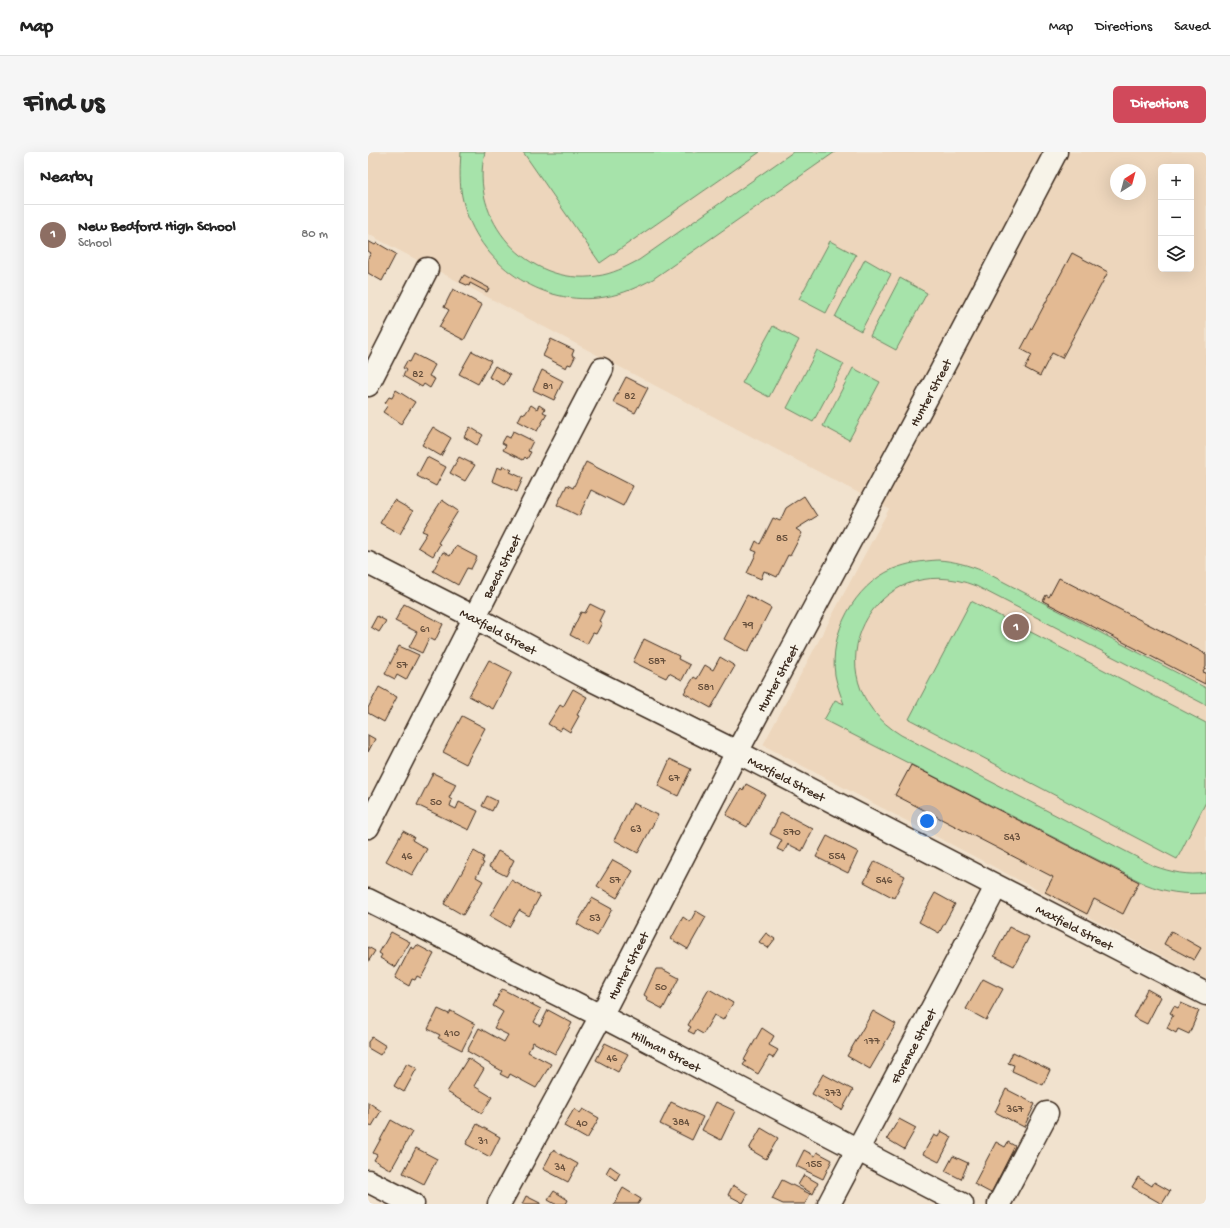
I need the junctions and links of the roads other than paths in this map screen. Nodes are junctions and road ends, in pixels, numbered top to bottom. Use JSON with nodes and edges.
{"nodes":[{"id":1,"x":1056,"y":152,"type":"edge"},
{"id":2,"x":427,"y":268,"type":"dead end"},
{"id":3,"x":602,"y":369,"type":"dead end"},
{"id":4,"x":368,"y":385,"type":"edge"},
{"id":5,"x":368,"y":563,"type":"edge"},
{"id":6,"x":474,"y":617,"type":"junction"},
{"id":7,"x":737,"y":752,"type":"junction"},
{"id":8,"x":368,"y":827,"type":"edge"},
{"id":9,"x":996,"y":887,"type":"junction"},
{"id":10,"x":368,"y":900,"type":"edge"},
{"id":11,"x":1206,"y":994,"type":"edge"},
{"id":12,"x":601,"y":1016,"type":"junction"},
{"id":13,"x":1047,"y":1113,"type":"dead end"},
{"id":14,"x":858,"y":1150,"type":"junction"},
{"id":15,"x":368,"y":1181,"type":"edge"},
{"id":16,"x":412,"y":1204,"type":"edge"},
{"id":17,"x":499,"y":1204,"type":"edge"},
{"id":18,"x":829,"y":1204,"type":"edge"},
{"id":19,"x":962,"y":1204,"type":"edge"},
{"id":20,"x":999,"y":1204,"type":"edge"}],
"edges":[{"from":1,"to":7,"type":"street","name":"Hunter Street"},
{"from":2,"to":4,"type":"street"},
{"from":3,"to":6,"type":"street","name":"Beech Street"},
{"from":5,"to":6,"type":"street","name":"Maxfield Street"},
{"from":6,"to":7,"type":"street","name":"Maxfield Street"},
{"from":6,"to":8,"type":"street","name":"Beech Street"},
{"from":7,"to":9,"type":"street","name":"Maxfield Street"},
{"from":7,"to":12,"type":"street","name":"Hunter Street"},
{"from":9,"to":11,"type":"street","name":"Maxfield Street"},
{"from":9,"to":14,"type":"street","name":"Florence Street"},
{"from":10,"to":12,"type":"street","name":"Hillman Street"},
{"from":12,"to":14,"type":"street","name":"Hillman Street"},
{"from":12,"to":17,"type":"street","name":"Hunter Street"},
{"from":13,"to":20,"type":"street"},
{"from":14,"to":18,"type":"street","name":"Florence Street"},
{"from":14,"to":19,"type":"street","name":"Hillman Street"},
{"from":15,"to":16,"type":"street"}]}
